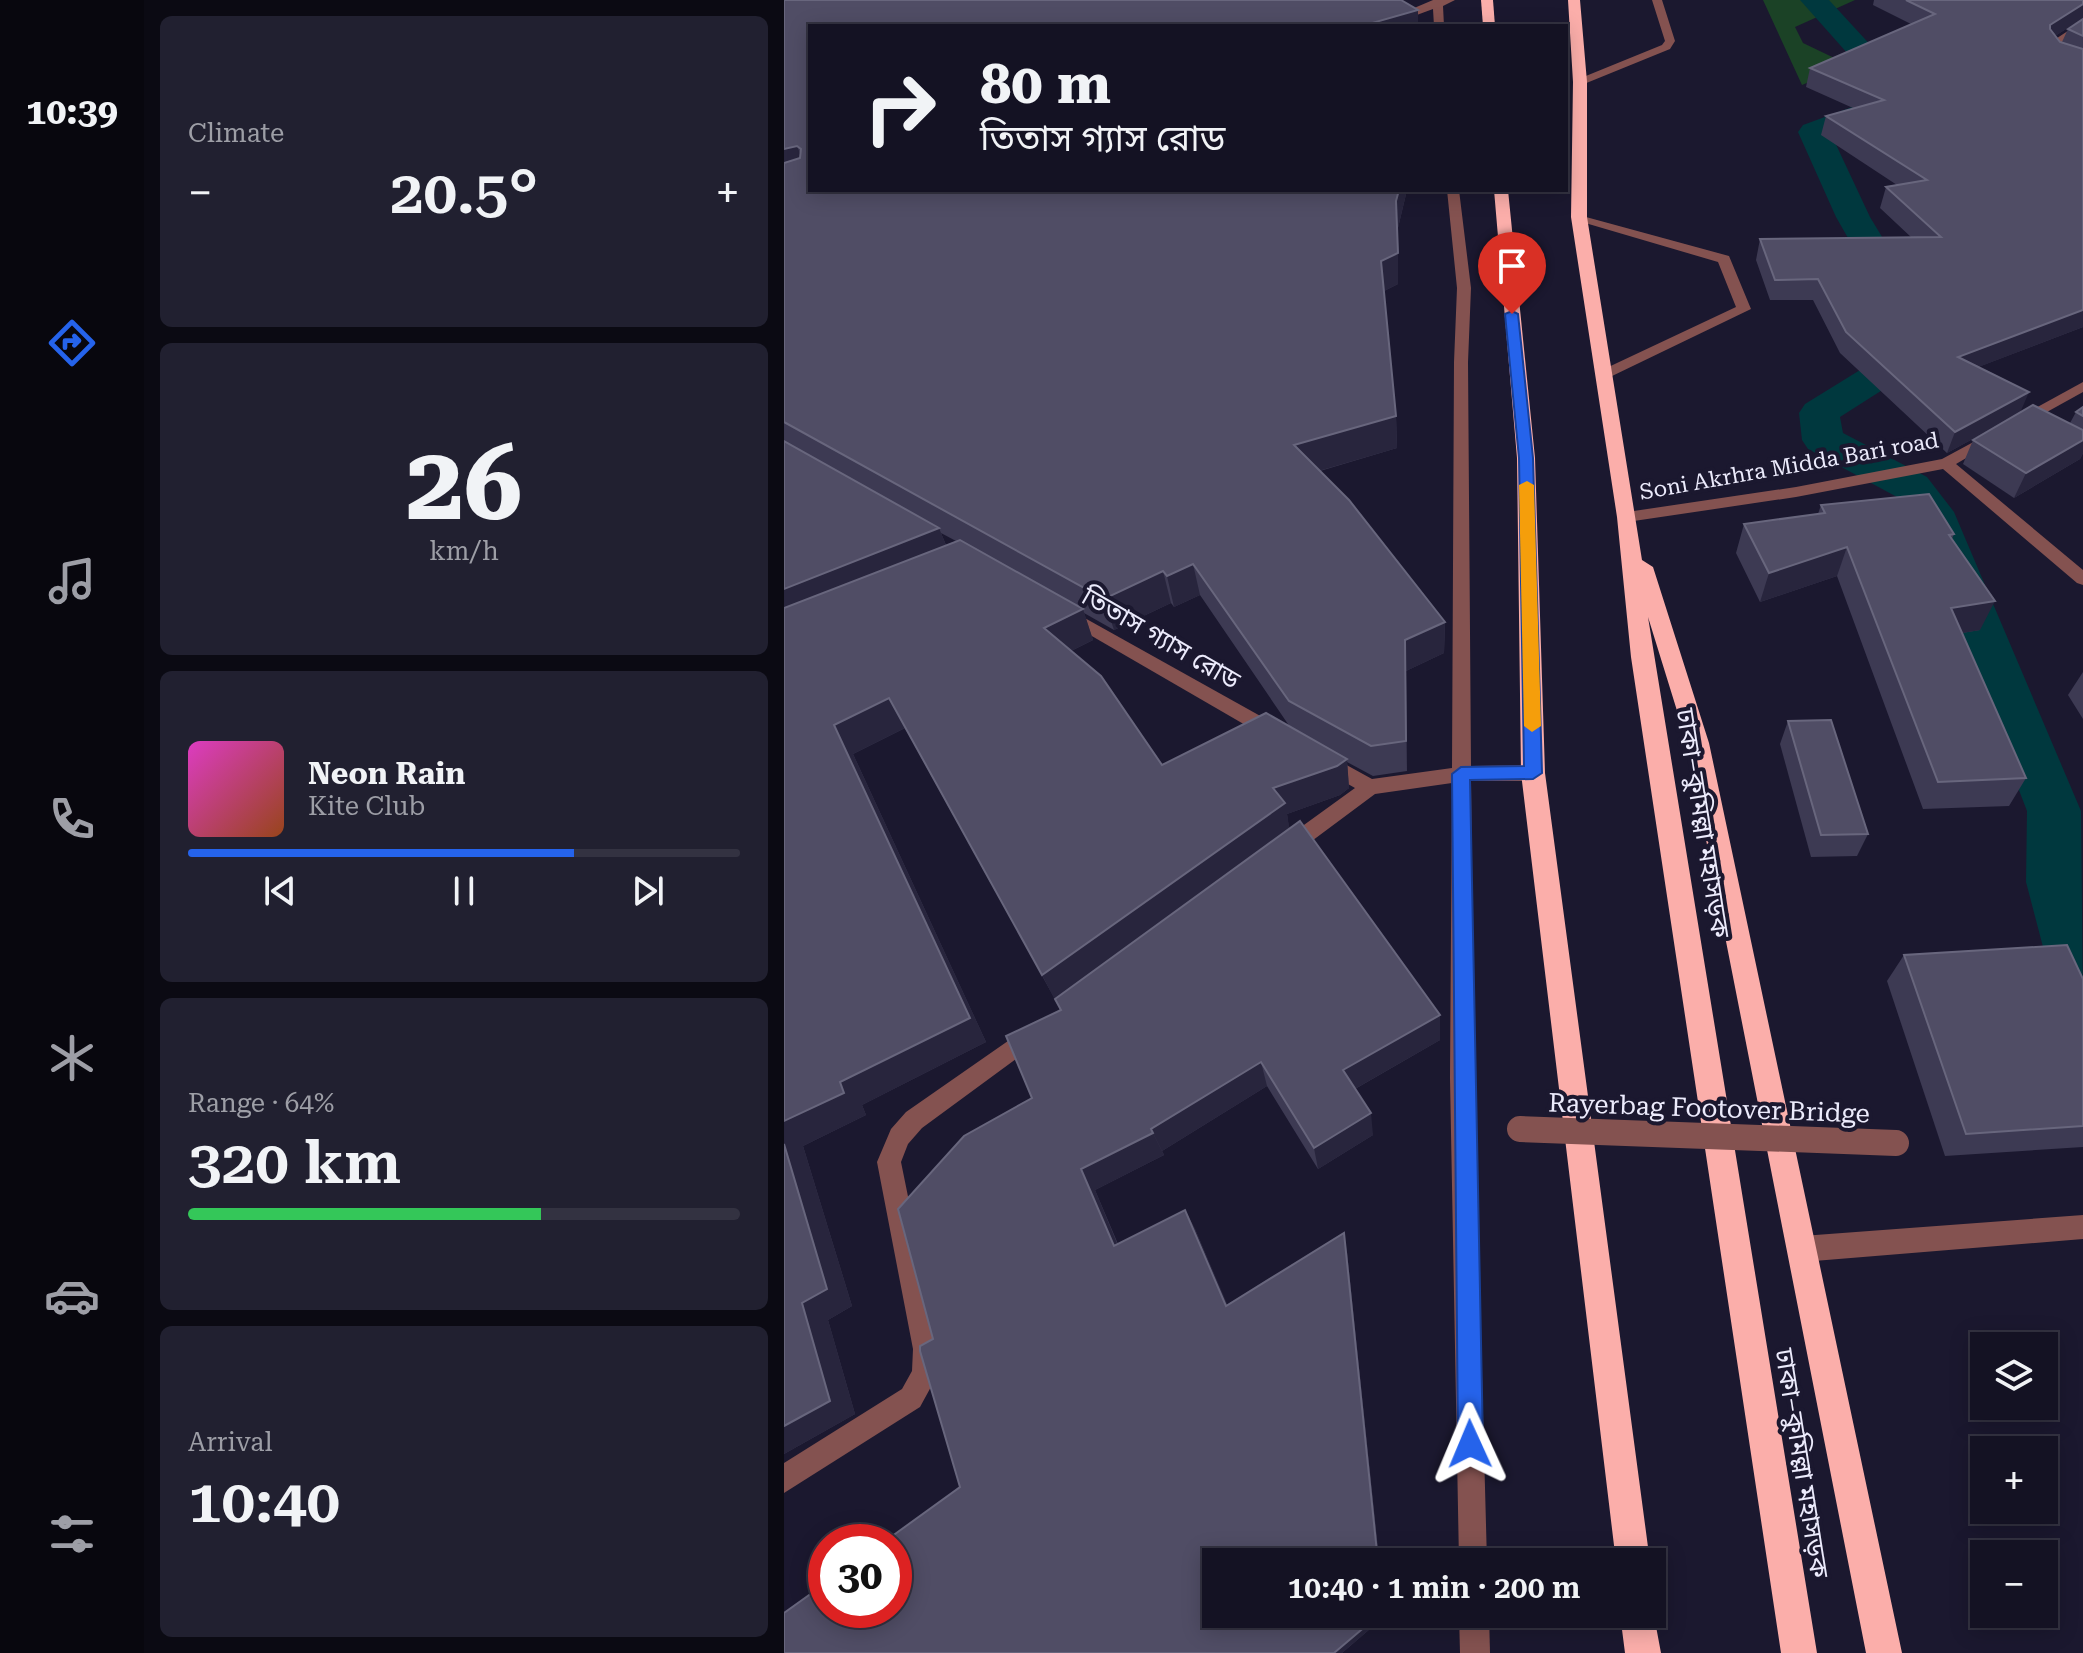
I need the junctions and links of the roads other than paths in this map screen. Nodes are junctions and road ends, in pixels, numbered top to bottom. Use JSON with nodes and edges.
{"nodes":[{"id":1,"x":1450,"y":0,"type":"edge"},
{"id":2,"x":1487,"y":0,"type":"edge"},
{"id":3,"x":1574,"y":0,"type":"edge"},
{"id":4,"x":1657,"y":0,"type":"edge"},
{"id":5,"x":1438,"y":3,"type":"edge"},
{"id":6,"x":1382,"y":24,"type":"edge"},
{"id":7,"x":1439,"y":24,"type":"edge"},
{"id":8,"x":1489,"y":24,"type":"edge"},
{"id":9,"x":2083,"y":24,"type":"edge"},
{"id":10,"x":2083,"y":66,"type":"edge"},
{"id":11,"x":1580,"y":82,"type":"junction"},
{"id":12,"x":1453,"y":192,"type":"edge"},
{"id":13,"x":1501,"y":192,"type":"edge"},
{"id":14,"x":1579,"y":217,"type":"junction"},
{"id":15,"x":1605,"y":374,"type":"junction"},
{"id":16,"x":2083,"y":386,"type":"edge"},
{"id":17,"x":1945,"y":464,"type":"junction"},
{"id":18,"x":1627,"y":517,"type":"junction"},
{"id":19,"x":2083,"y":579,"type":"edge"},
{"id":20,"x":1042,"y":600,"type":"edge"},
{"id":21,"x":1533,"y":773,"type":"junction"},
{"id":22,"x":1461,"y":774,"type":"junction"},
{"id":23,"x":1370,"y":787,"type":"junction"},
{"id":24,"x":1269,"y":861,"type":"edge"},
{"id":25,"x":1054,"y":1019,"type":"edge"},
{"id":26,"x":1520,"y":1129,"type":"dead end"},
{"id":27,"x":1896,"y":1143,"type":"dead end"},
{"id":28,"x":2083,"y":1227,"type":"edge"},
{"id":29,"x":1802,"y":1249,"type":"junction"},
{"id":30,"x":784,"y":1479,"type":"edge"},
{"id":31,"x":1473,"y":1548,"type":"edge"},
{"id":32,"x":1631,"y":1548,"type":"edge"},
{"id":33,"x":1474,"y":1628,"type":"edge"},
{"id":34,"x":1640,"y":1628,"type":"edge"},
{"id":35,"x":1475,"y":1653,"type":"edge"},
{"id":36,"x":1643,"y":1653,"type":"edge"},
{"id":37,"x":1799,"y":1653,"type":"edge"},
{"id":38,"x":1884,"y":1653,"type":"edge"}],
"edges":[{"from":1,"to":5,"type":"street"},
{"from":2,"to":8,"type":"highway"},
{"from":3,"to":11,"type":"highway","name":"ঢাকা–কুমিল্লা মহাসড়ক"},
{"from":4,"to":11,"type":"street"},
{"from":5,"to":6,"type":"street"},
{"from":5,"to":7,"type":"street"},
{"from":9,"to":10,"type":"street"},
{"from":11,"to":14,"type":"highway","name":"ঢাকা–কুমিল্লা মহাসড়ক"},
{"from":12,"to":22,"type":"street"},
{"from":13,"to":21,"type":"highway"},
{"from":14,"to":15,"type":"highway","name":"ঢাকা–কুমিল্লা মহাসড়ক"},
{"from":14,"to":15,"type":"street"},
{"from":15,"to":18,"type":"highway","name":"ঢাকা–কুমিল্লা মহাসড়ক"},
{"from":16,"to":17,"type":"street","name":"Soni Akrhra Midda Bari road"},
{"from":17,"to":18,"type":"street","name":"Soni Akrhra Midda Bari road"},
{"from":17,"to":19,"type":"street"},
{"from":18,"to":29,"type":"highway"},
{"from":18,"to":37,"type":"highway","name":"ঢাকা–কুমিল্লা মহাসড়ক"},
{"from":20,"to":23,"type":"street","name":"তিতাস গ্যাস রোড"},
{"from":21,"to":22,"type":"street"},
{"from":21,"to":32,"type":"highway"},
{"from":22,"to":23,"type":"street"},
{"from":22,"to":31,"type":"street"},
{"from":23,"to":24,"type":"street"},
{"from":25,"to":30,"type":"street"},
{"from":26,"to":27,"type":"street","name":"Rayerbag Footover Bridge","bridge":true},
{"from":28,"to":29,"type":"street"},
{"from":29,"to":38,"type":"highway"},
{"from":33,"to":35,"type":"street"},
{"from":34,"to":36,"type":"highway"}]}
